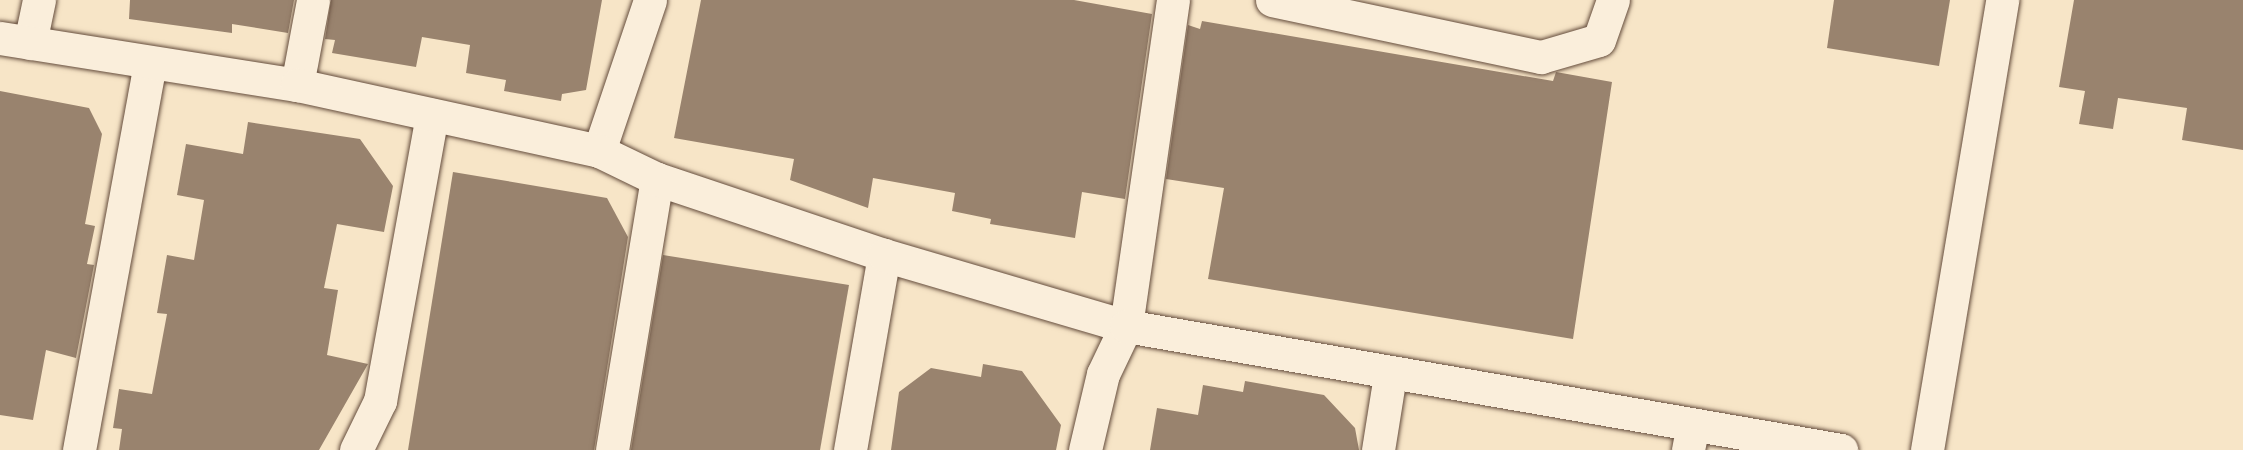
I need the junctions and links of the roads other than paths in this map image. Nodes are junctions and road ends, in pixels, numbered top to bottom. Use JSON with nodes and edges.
{"nodes":[{"id":1,"x":39,"y":0,"type":"edge"},
{"id":2,"x":313,"y":0,"type":"edge"},
{"id":3,"x":650,"y":0,"type":"edge"},
{"id":4,"x":1173,"y":0,"type":"edge"},
{"id":5,"x":1272,"y":0,"type":"edge"},
{"id":6,"x":1613,"y":0,"type":"edge"},
{"id":7,"x":2002,"y":0,"type":"edge"},
{"id":8,"x":15,"y":40,"type":"edge"},
{"id":9,"x":150,"y":64,"type":"junction"},
{"id":10,"x":297,"y":85,"type":"junction"},
{"id":11,"x":432,"y":115,"type":"junction"},
{"id":12,"x":599,"y":151,"type":"junction"},
{"id":13,"x":657,"y":179,"type":"junction"},
{"id":14,"x":884,"y":255,"type":"junction"},
{"id":15,"x":1126,"y":326,"type":"junction"},
{"id":16,"x":1390,"y":375,"type":"junction"},
{"id":17,"x":1691,"y":437,"type":"edge"},
{"id":18,"x":79,"y":450,"type":"edge"},
{"id":19,"x":356,"y":450,"type":"edge"},
{"id":20,"x":612,"y":450,"type":"edge"},
{"id":21,"x":850,"y":450,"type":"edge"},
{"id":22,"x":1085,"y":450,"type":"edge"},
{"id":23,"x":1378,"y":450,"type":"edge"},
{"id":24,"x":1841,"y":450,"type":"edge"},
{"id":25,"x":1927,"y":450,"type":"edge"}],
"edges":[{"from":1,"to":8,"type":"street"},
{"from":2,"to":10,"type":"street"},
{"from":3,"to":12,"type":"street"},
{"from":4,"to":15,"type":"street"},
{"from":5,"to":6,"type":"street"},
{"from":7,"to":25,"type":"street"},
{"from":8,"to":9,"type":"street"},
{"from":9,"to":10,"type":"street"},
{"from":9,"to":18,"type":"street"},
{"from":10,"to":11,"type":"street"},
{"from":11,"to":12,"type":"street"},
{"from":11,"to":19,"type":"street"},
{"from":12,"to":13,"type":"street"},
{"from":13,"to":14,"type":"street"},
{"from":13,"to":20,"type":"street"},
{"from":14,"to":15,"type":"street"},
{"from":14,"to":21,"type":"street"},
{"from":15,"to":16,"type":"street"},
{"from":15,"to":22,"type":"street"},
{"from":16,"to":17,"type":"street"},
{"from":16,"to":23,"type":"street"},
{"from":17,"to":24,"type":"street"}]}
